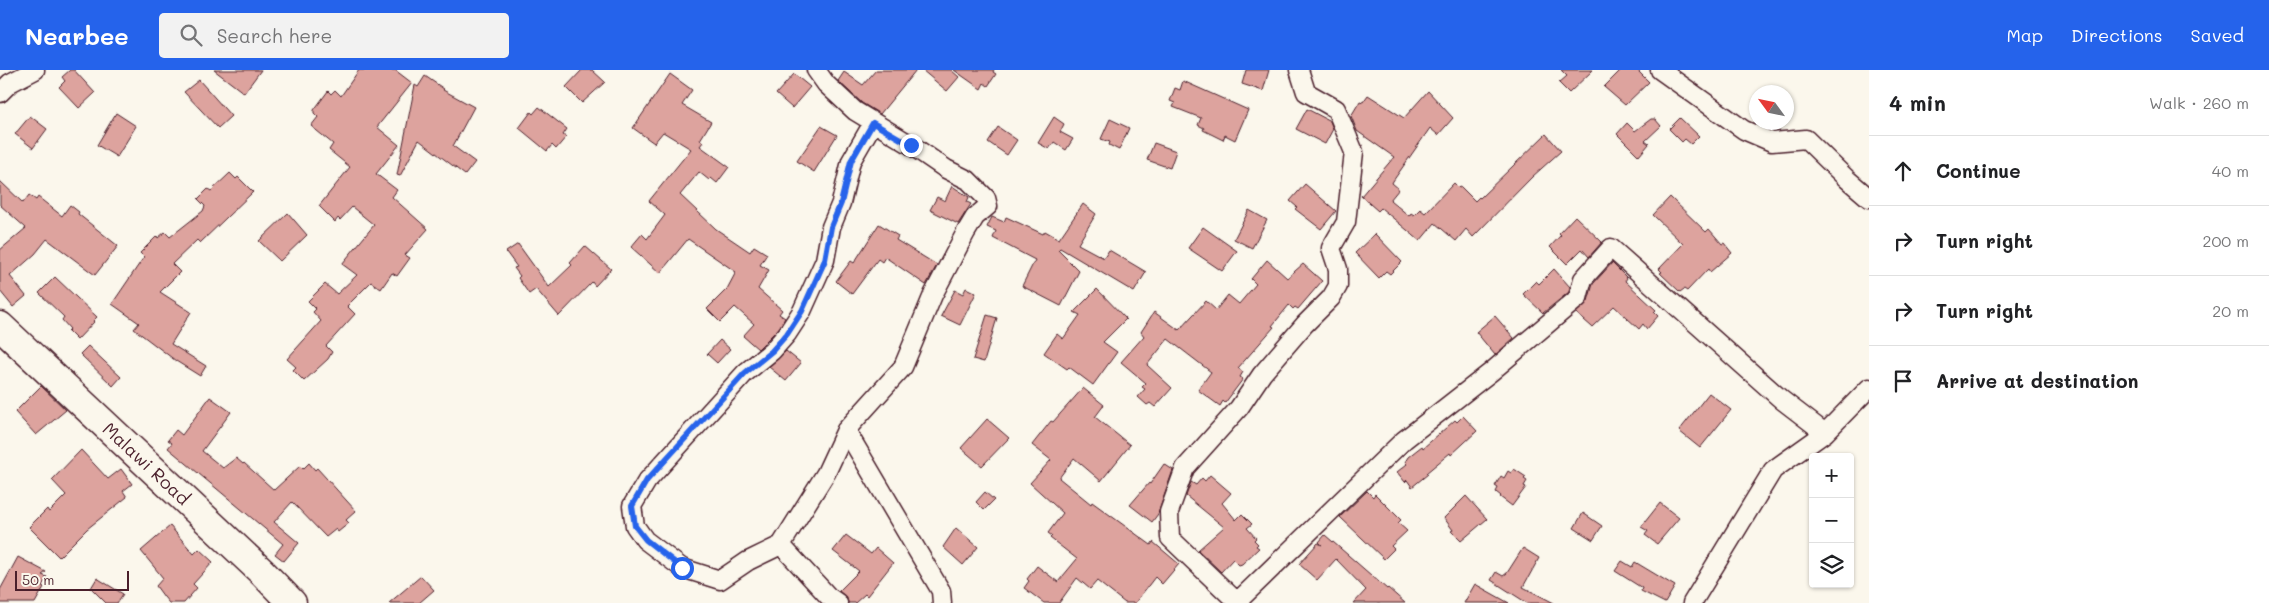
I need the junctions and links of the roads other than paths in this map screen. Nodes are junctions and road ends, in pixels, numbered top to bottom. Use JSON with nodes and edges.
{"nodes":[{"id":1,"x":35,"y":70,"type":"edge"},
{"id":2,"x":816,"y":70,"type":"edge"},
{"id":3,"x":1299,"y":70,"type":"edge"},
{"id":4,"x":1660,"y":70,"type":"edge"},
{"id":5,"x":0,"y":93,"type":"edge"},
{"id":6,"x":873,"y":123,"type":"junction"},
{"id":7,"x":1869,"y":198,"type":"edge"},
{"id":8,"x":0,"y":326,"type":"edge"},
{"id":9,"x":1869,"y":388,"type":"edge"},
{"id":10,"x":846,"y":430,"type":"junction"},
{"id":11,"x":1825,"y":433,"type":"junction"},
{"id":12,"x":781,"y":545,"type":"junction"},
{"id":13,"x":1236,"y":602,"type":"edge"},
{"id":14,"x":292,"y":603,"type":"edge"},
{"id":15,"x":838,"y":603,"type":"edge"},
{"id":16,"x":942,"y":603,"type":"edge"},
{"id":17,"x":1692,"y":603,"type":"edge"}],
"edges":[{"from":1,"to":5,"type":"street"},
{"from":2,"to":6,"type":"street"},
{"from":3,"to":13,"type":"street"},
{"from":4,"to":7,"type":"street"},
{"from":6,"to":10,"type":"street"},
{"from":6,"to":12,"type":"street"},
{"from":8,"to":14,"type":"main road","name":"Malawi Road"},
{"from":9,"to":11,"type":"street"},
{"from":10,"to":12,"type":"street"},
{"from":10,"to":16,"type":"street"},
{"from":11,"to":13,"type":"street"},
{"from":11,"to":17,"type":"street"},
{"from":12,"to":15,"type":"street"}]}
